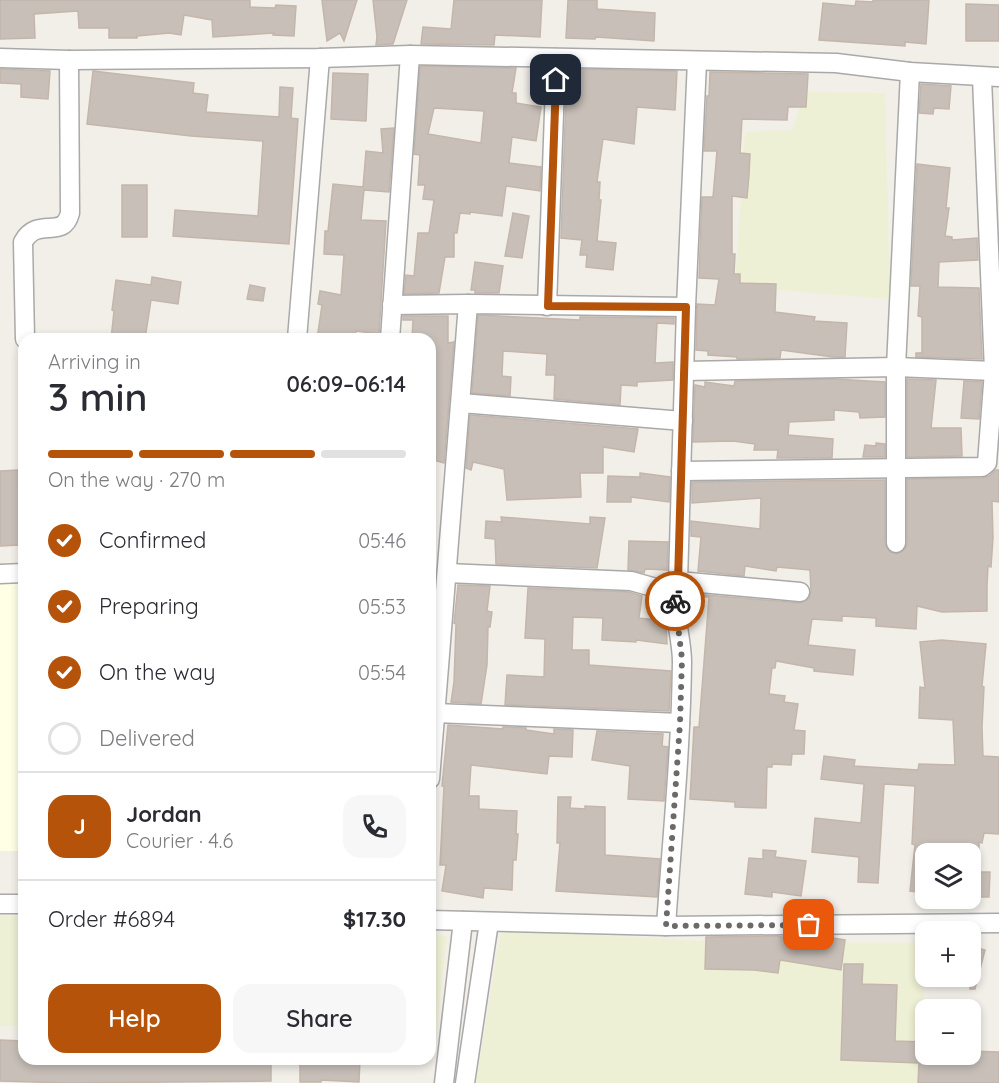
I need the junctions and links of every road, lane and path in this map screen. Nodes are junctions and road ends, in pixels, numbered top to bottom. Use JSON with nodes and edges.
{"nodes":[{"id":1,"x":410,"y":55,"type":"junction"},
{"id":2,"x":0,"y":58,"type":"edge"},
{"id":3,"x":320,"y":58,"type":"junction"},
{"id":4,"x":556,"y":58,"type":"junction"},
{"id":5,"x":69,"y":60,"type":"junction"},
{"id":6,"x":697,"y":61,"type":"junction"},
{"id":7,"x":910,"y":72,"type":"junction"},
{"id":8,"x":990,"y":78,"type":"edge"},
{"id":9,"x":468,"y":304,"type":"junction"},
{"id":10,"x":392,"y":305,"type":"junction"},
{"id":11,"x":548,"y":306,"type":"junction"},
{"id":12,"x":686,"y":307,"type":"junction"},
{"id":13,"x":25,"y":333,"type":"edge"},
{"id":14,"x":297,"y":333,"type":"edge"},
{"id":15,"x":390,"y":333,"type":"edge"},
{"id":16,"x":896,"y":367,"type":"junction"},
{"id":17,"x":685,"y":371,"type":"junction"},
{"id":18,"x":994,"y":371,"type":"junction"},
{"id":19,"x":461,"y":403,"type":"junction"},
{"id":20,"x":683,"y":421,"type":"junction"},
{"id":21,"x":896,"y":469,"type":"junction"},
{"id":22,"x":681,"y":471,"type":"junction"},
{"id":23,"x":896,"y":543,"type":"dead end"},
{"id":24,"x":18,"y":573,"type":"edge"},
{"id":25,"x":447,"y":573,"type":"junction"},
{"id":26,"x":0,"y":574,"type":"edge"},
{"id":27,"x":676,"y":587,"type":"junction"},
{"id":28,"x":800,"y":592,"type":"dead end"},
{"id":29,"x":436,"y":701,"type":"edge"},
{"id":30,"x":436,"y":713,"type":"edge"},
{"id":31,"x":680,"y":723,"type":"junction"},
{"id":32,"x":0,"y":904,"type":"edge"},
{"id":33,"x":18,"y":904,"type":"edge"},
{"id":34,"x":436,"y":920,"type":"edge"},
{"id":35,"x":463,"y":921,"type":"junction"},
{"id":36,"x":489,"y":922,"type":"junction"},
{"id":37,"x":999,"y":923,"type":"edge"},
{"id":38,"x":666,"y":926,"type":"junction"},
{"id":39,"x":444,"y":1083,"type":"edge"},
{"id":40,"x":465,"y":1083,"type":"edge"}],
"edges":[{"from":1,"to":3,"type":"street"},
{"from":1,"to":4,"type":"street"},
{"from":1,"to":10,"type":"street"},
{"from":2,"to":5,"type":"street"},
{"from":3,"to":5,"type":"street"},
{"from":3,"to":14,"type":"street"},
{"from":4,"to":6,"type":"street"},
{"from":4,"to":11,"type":"street"},
{"from":5,"to":13,"type":"street"},
{"from":6,"to":7,"type":"street"},
{"from":6,"to":12,"type":"street"},
{"from":7,"to":8,"type":"street"},
{"from":7,"to":16,"type":"street"},
{"from":8,"to":18,"type":"street"},
{"from":9,"to":10,"type":"street"},
{"from":9,"to":11,"type":"street"},
{"from":9,"to":19,"type":"street"},
{"from":10,"to":15,"type":"street"},
{"from":11,"to":12,"type":"street"},
{"from":12,"to":17,"type":"street"},
{"from":16,"to":17,"type":"street"},
{"from":16,"to":18,"type":"street"},
{"from":16,"to":21,"type":"street"},
{"from":17,"to":20,"type":"street"},
{"from":18,"to":21,"type":"street"},
{"from":19,"to":20,"type":"street"},
{"from":19,"to":25,"type":"street"},
{"from":20,"to":22,"type":"street"},
{"from":21,"to":22,"type":"street"},
{"from":21,"to":23,"type":"street"},
{"from":22,"to":27,"type":"street"},
{"from":24,"to":26,"type":"street"},
{"from":25,"to":27,"type":"street"},
{"from":25,"to":29,"type":"street"},
{"from":27,"to":28,"type":"street"},
{"from":27,"to":31,"type":"street"},
{"from":30,"to":31,"type":"street"},
{"from":31,"to":38,"type":"street"},
{"from":32,"to":33,"type":"street"},
{"from":34,"to":35,"type":"street"},
{"from":35,"to":36,"type":"street"},
{"from":35,"to":39,"type":"street"},
{"from":36,"to":38,"type":"street"},
{"from":36,"to":40,"type":"street"},
{"from":37,"to":38,"type":"street"}]}
